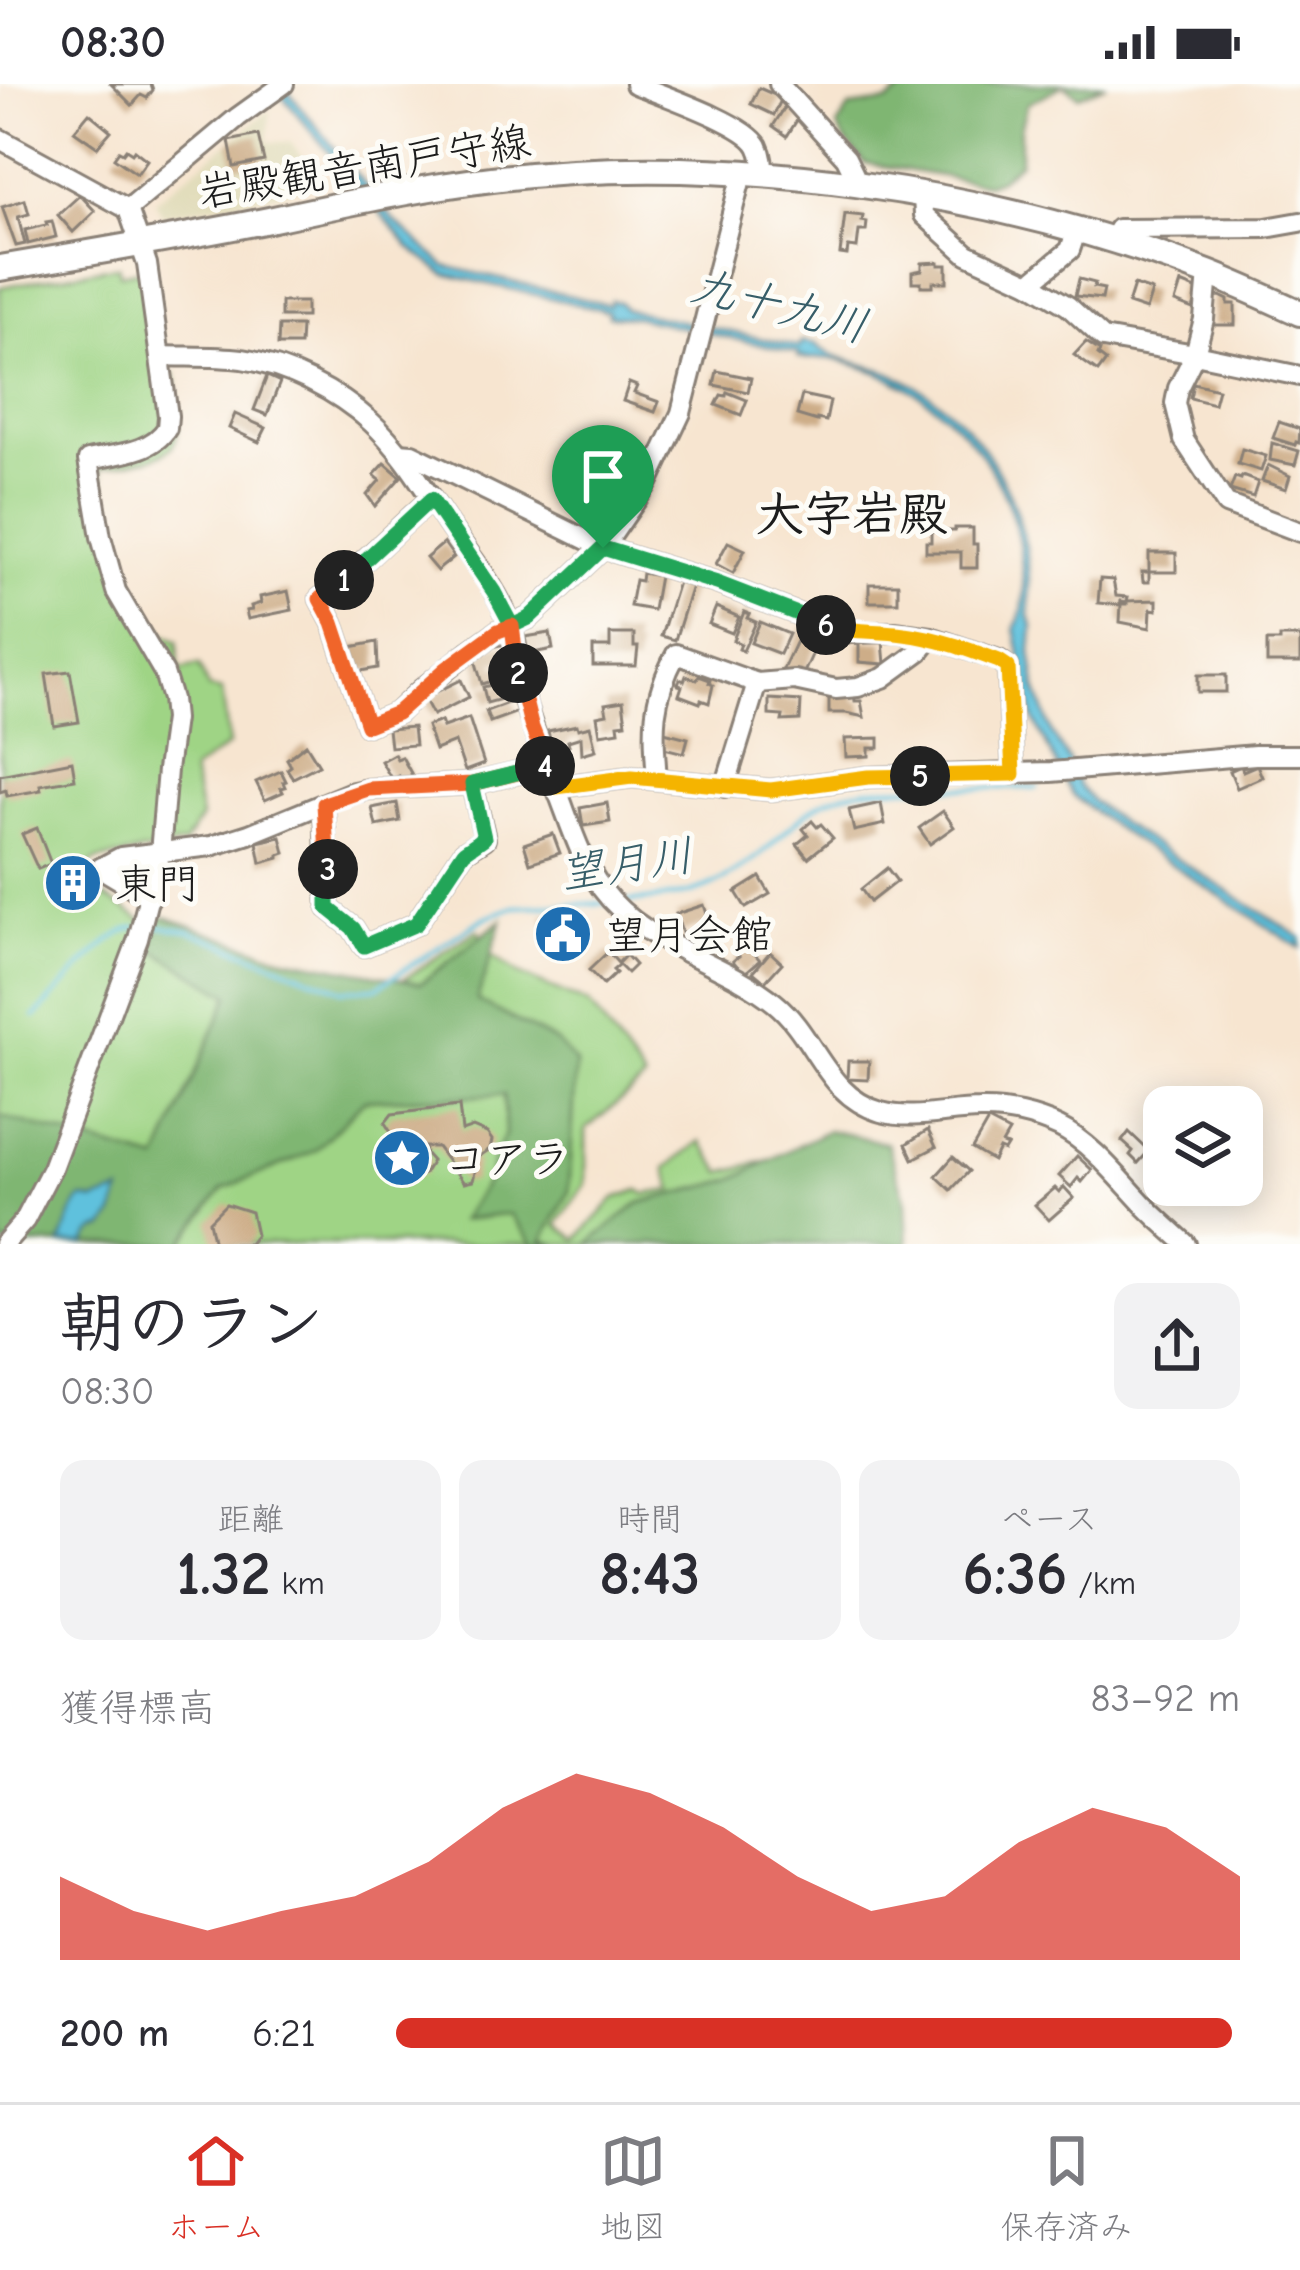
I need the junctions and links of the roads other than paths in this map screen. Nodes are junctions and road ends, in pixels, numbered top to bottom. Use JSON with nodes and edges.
{"nodes":[{"id":1,"x":635,"y":84,"type":"edge"},
{"id":2,"x":778,"y":84,"type":"edge"},
{"id":3,"x":279,"y":88,"type":"edge"},
{"id":4,"x":0,"y":139,"type":"edge"},
{"id":5,"x":753,"y":175,"type":"junction"},
{"id":6,"x":859,"y":184,"type":"junction"},
{"id":7,"x":922,"y":195,"type":"junction"},
{"id":8,"x":128,"y":209,"type":"junction"},
{"id":9,"x":1300,"y":222,"type":"edge"},
{"id":10,"x":1077,"y":230,"type":"junction"},
{"id":11,"x":1112,"y":240,"type":"junction"},
{"id":12,"x":141,"y":244,"type":"junction"},
{"id":13,"x":0,"y":268,"type":"edge"},
{"id":14,"x":1208,"y":273,"type":"junction"},
{"id":15,"x":1030,"y":283,"type":"junction"},
{"id":16,"x":1300,"y":313,"type":"edge"},
{"id":17,"x":1195,"y":354,"type":"junction"},
{"id":18,"x":160,"y":356,"type":"junction"},
{"id":19,"x":1300,"y":376,"type":"edge"},
{"id":20,"x":399,"y":453,"type":"junction"},
{"id":21,"x":431,"y":499,"type":"junction"},
{"id":22,"x":1300,"y":532,"type":"edge"},
{"id":23,"x":603,"y":548,"type":"junction"},
{"id":24,"x":512,"y":626,"type":"junction"},
{"id":25,"x":931,"y":637,"type":"junction"},
{"id":26,"x":757,"y":682,"type":"junction"},
{"id":27,"x":1300,"y":755,"type":"edge"},
{"id":28,"x":547,"y":766,"type":"junction"},
{"id":29,"x":1013,"y":774,"type":"junction"},
{"id":30,"x":657,"y":779,"type":"junction"},
{"id":31,"x":472,"y":784,"type":"junction"},
{"id":32,"x":556,"y":787,"type":"junction"},
{"id":33,"x":725,"y":787,"type":"junction"},
{"id":34,"x":324,"y":804,"type":"junction"},
{"id":35,"x":160,"y":853,"type":"junction"},
{"id":36,"x":150,"y":898,"type":"junction"},
{"id":37,"x":4,"y":1244,"type":"edge"},
{"id":38,"x":1186,"y":1244,"type":"edge"}],
"edges":[{"from":1,"to":5,"type":"street"},
{"from":2,"to":6,"type":"street"},
{"from":3,"to":8,"type":"street"},
{"from":4,"to":8,"type":"street"},
{"from":5,"to":6,"type":"main road","name":"岩殿観音南戸守線"},
{"from":5,"to":12,"type":"main road","name":"岩殿観音南戸守線"},
{"from":5,"to":23,"type":"street"},
{"from":6,"to":7,"type":"main road","name":"岩殿観音南戸守線"},
{"from":7,"to":10,"type":"main road","name":"岩殿観音南戸守線"},
{"from":7,"to":15,"type":"street"},
{"from":8,"to":12,"type":"street"},
{"from":9,"to":11,"type":"street"},
{"from":10,"to":11,"type":"main road","name":"岩殿観音南戸守線"},
{"from":10,"to":15,"type":"street"},
{"from":11,"to":14,"type":"main road","name":"岩殿観音南戸守線"},
{"from":12,"to":13,"type":"main road","name":"岩殿観音南戸守線"},
{"from":12,"to":18,"type":"street"},
{"from":14,"to":16,"type":"main road","name":"岩殿観音南戸守線"},
{"from":14,"to":17,"type":"street"},
{"from":15,"to":17,"type":"street"},
{"from":17,"to":19,"type":"street"},
{"from":17,"to":22,"type":"street"},
{"from":18,"to":20,"type":"street"},
{"from":18,"to":35,"type":"street"},
{"from":20,"to":21,"type":"street"},
{"from":20,"to":23,"type":"street"},
{"from":21,"to":24,"type":"street"},
{"from":21,"to":24,"type":"street"},
{"from":23,"to":24,"type":"street"},
{"from":23,"to":25,"type":"street"},
{"from":24,"to":28,"type":"street"},
{"from":25,"to":26,"type":"street"},
{"from":25,"to":29,"type":"street"},
{"from":26,"to":30,"type":"street"},
{"from":26,"to":33,"type":"street"},
{"from":27,"to":29,"type":"street"},
{"from":28,"to":31,"type":"street"},
{"from":28,"to":32,"type":"street"},
{"from":29,"to":33,"type":"street"},
{"from":30,"to":32,"type":"street"},
{"from":30,"to":33,"type":"street"},
{"from":31,"to":34,"type":"street"},
{"from":31,"to":34,"type":"street"},
{"from":32,"to":38,"type":"street"},
{"from":34,"to":35,"type":"street"},
{"from":35,"to":36,"type":"street"},
{"from":35,"to":36,"type":"street"},
{"from":36,"to":37,"type":"street"}]}
